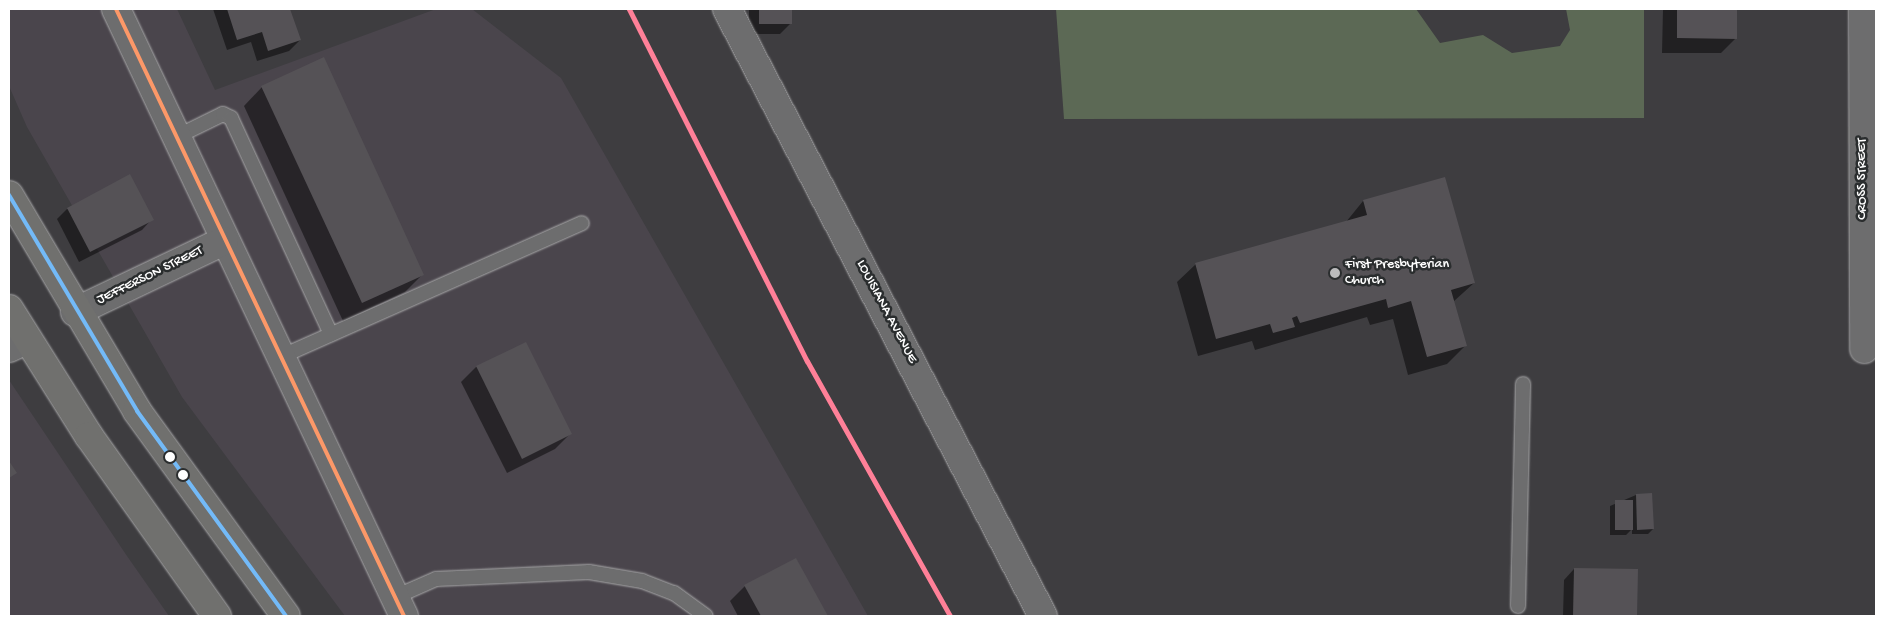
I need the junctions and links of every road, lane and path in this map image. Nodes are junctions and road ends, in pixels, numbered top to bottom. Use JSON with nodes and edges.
{"nodes":[{"id":1,"x":116,"y":9,"type":"edge"},
{"id":2,"x":727,"y":9,"type":"edge"},
{"id":3,"x":1863,"y":9,"type":"edge"},
{"id":4,"x":176,"y":137,"type":"junction"},
{"id":5,"x":9,"y":195,"type":"edge"},
{"id":6,"x":582,"y":223,"type":"dead end"},
{"id":7,"x":224,"y":240,"type":"junction"},
{"id":8,"x":9,"y":309,"type":"edge"},
{"id":9,"x":76,"y":312,"type":"junction"},
{"id":10,"x":331,"y":334,"type":"junction"},
{"id":11,"x":17,"y":344,"type":"edge"},
{"id":12,"x":1870,"y":349,"type":"edge"},
{"id":13,"x":280,"y":357,"type":"junction"},
{"id":14,"x":1523,"y":384,"type":"dead end"},
{"id":15,"x":1518,"y":606,"type":"dead end"},
{"id":16,"x":399,"y":607,"type":"edge"},
{"id":17,"x":217,"y":616,"type":"edge"},
{"id":18,"x":286,"y":616,"type":"edge"},
{"id":19,"x":706,"y":616,"type":"edge"},
{"id":20,"x":1043,"y":616,"type":"edge"}],
"edges":[{"from":1,"to":4,"type":"street"},
{"from":2,"to":20,"type":"street","name":"LOUISIANA AVENUE"},
{"from":3,"to":12,"type":"street","name":"CROSS STREET"},
{"from":4,"to":7,"type":"street"},
{"from":4,"to":10,"type":"lane"},
{"from":5,"to":9,"type":"main road"},
{"from":6,"to":10,"type":"lane"},
{"from":7,"to":9,"type":"street","name":"JEFFERSON STREET"},
{"from":7,"to":13,"type":"street"},
{"from":8,"to":11,"type":"main road"},
{"from":9,"to":18,"type":"main road"},
{"from":10,"to":13,"type":"lane"},
{"from":11,"to":17,"type":"main road"},
{"from":13,"to":16,"type":"street"},
{"from":14,"to":15,"type":"lane"},
{"from":16,"to":19,"type":"lane"}]}
